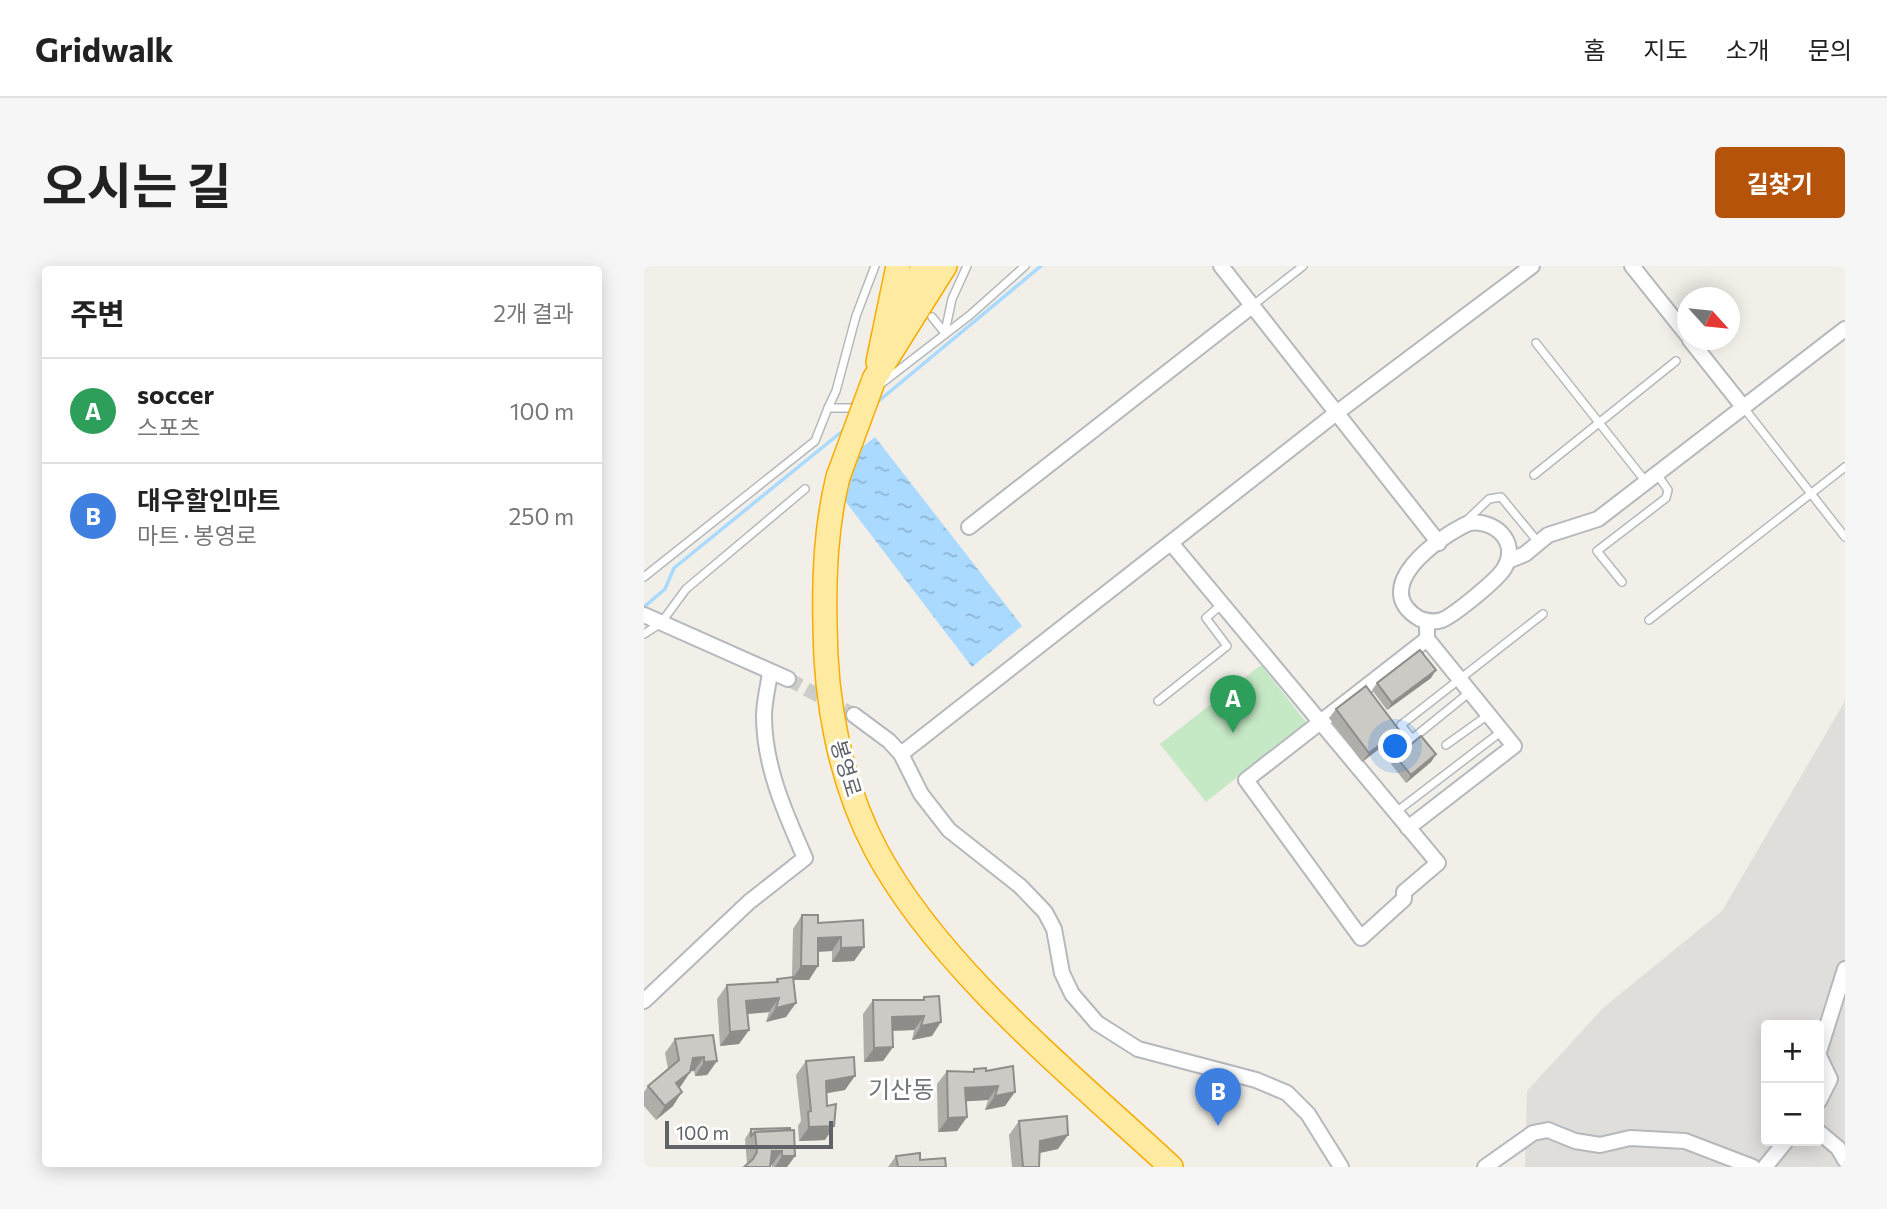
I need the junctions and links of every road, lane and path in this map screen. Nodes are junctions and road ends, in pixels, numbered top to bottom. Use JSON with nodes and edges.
{"nodes":[{"id":1,"x":875,"y":266,"type":"edge"},
{"id":2,"x":898,"y":266,"type":"edge"},
{"id":3,"x":923,"y":266,"type":"edge"},
{"id":4,"x":945,"y":266,"type":"edge"},
{"id":5,"x":967,"y":266,"type":"edge"},
{"id":6,"x":1025,"y":266,"type":"edge"},
{"id":7,"x":1221,"y":266,"type":"edge"},
{"id":8,"x":1303,"y":266,"type":"edge"},
{"id":9,"x":1532,"y":266,"type":"edge"},
{"id":10,"x":1632,"y":266,"type":"edge"},
{"id":11,"x":1252,"y":306,"type":"junction"},
{"id":12,"x":932,"y":317,"type":"dead end"},
{"id":13,"x":1677,"y":323,"type":"edge"},
{"id":14,"x":1845,"y":329,"type":"edge"},
{"id":15,"x":945,"y":333,"type":"junction"},
{"id":16,"x":1536,"y":343,"type":"dead end"},
{"id":17,"x":1698,"y":350,"type":"edge"},
{"id":18,"x":1676,"y":361,"type":"dead end"},
{"id":19,"x":874,"y":381,"type":"junction"},
{"id":20,"x":828,"y":408,"type":"junction"},
{"id":21,"x":1744,"y":408,"type":"junction"},
{"id":22,"x":1335,"y":414,"type":"junction"},
{"id":23,"x":1600,"y":423,"type":"junction"},
{"id":24,"x":1845,"y":467,"type":"edge"},
{"id":25,"x":1534,"y":475,"type":"dead end"},
{"id":26,"x":1652,"y":478,"type":"junction"},
{"id":27,"x":805,"y":489,"type":"dead end"},
{"id":28,"x":1811,"y":494,"type":"junction"},
{"id":29,"x":969,"y":527,"type":"dead end"},
{"id":30,"x":1461,"y":527,"type":"junction"},
{"id":31,"x":1845,"y":537,"type":"edge"},
{"id":32,"x":1538,"y":542,"type":"junction"},
{"id":33,"x":1171,"y":543,"type":"junction"},
{"id":34,"x":1439,"y":543,"type":"junction"},
{"id":35,"x":1508,"y":561,"type":"junction"},
{"id":36,"x":644,"y":577,"type":"edge"},
{"id":37,"x":1622,"y":582,"type":"dead end"},
{"id":38,"x":1221,"y":605,"type":"junction"},
{"id":39,"x":1543,"y":614,"type":"dead end"},
{"id":40,"x":653,"y":619,"type":"edge"},
{"id":41,"x":1649,"y":620,"type":"dead end"},
{"id":42,"x":1427,"y":621,"type":"junction"},
{"id":43,"x":644,"y":634,"type":"edge"},
{"id":44,"x":1427,"y":639,"type":"junction"},
{"id":45,"x":770,"y":673,"type":"junction"},
{"id":46,"x":788,"y":679,"type":"tunnel mouth"},
{"id":47,"x":1459,"y":679,"type":"junction"},
{"id":48,"x":1470,"y":692,"type":"junction"},
{"id":49,"x":1158,"y":701,"type":"dead end"},
{"id":50,"x":1488,"y":714,"type":"junction"},
{"id":51,"x":854,"y":715,"type":"tunnel mouth"},
{"id":52,"x":1320,"y":723,"type":"junction"},
{"id":53,"x":1502,"y":731,"type":"junction"},
{"id":54,"x":1446,"y":745,"type":"dead end"},
{"id":55,"x":901,"y":754,"type":"junction"},
{"id":56,"x":1395,"y":813,"type":"junction"},
{"id":57,"x":1408,"y":828,"type":"junction"},
{"id":58,"x":1845,"y":969,"type":"edge"},
{"id":59,"x":644,"y":1001,"type":"edge"},
{"id":60,"x":1824,"y":1038,"type":"edge"},
{"id":61,"x":1824,"y":1065,"type":"edge"},
{"id":62,"x":1824,"y":1091,"type":"edge"},
{"id":63,"x":1824,"y":1136,"type":"edge"},
{"id":64,"x":1782,"y":1146,"type":"edge"},
{"id":65,"x":1845,"y":1160,"type":"edge"},
{"id":66,"x":1171,"y":1167,"type":"edge"},
{"id":67,"x":1341,"y":1167,"type":"edge"},
{"id":68,"x":1485,"y":1167,"type":"edge"},
{"id":69,"x":1753,"y":1167,"type":"edge"},
{"id":70,"x":1765,"y":1167,"type":"edge"}],
"edges":[{"from":1,"to":20,"type":"lane"},
{"from":2,"to":19,"type":"highway"},
{"from":3,"to":19,"type":"highway","name":"봉영로"},
{"from":4,"to":19,"type":"highway"},
{"from":5,"to":15,"type":"lane"},
{"from":6,"to":15,"type":"lane"},
{"from":7,"to":11,"type":"street"},
{"from":8,"to":11,"type":"lane"},
{"from":9,"to":22,"type":"street"},
{"from":10,"to":13,"type":"street"},
{"from":11,"to":22,"type":"street"},
{"from":11,"to":29,"type":"street"},
{"from":12,"to":15,"type":"lane"},
{"from":14,"to":21,"type":"street"},
{"from":15,"to":20,"type":"lane"},
{"from":16,"to":23,"type":"lane"},
{"from":17,"to":21,"type":"street"},
{"from":18,"to":23,"type":"lane"},
{"from":19,"to":66,"type":"highway","name":"봉영로","bridge":true},
{"from":20,"to":36,"type":"lane"},
{"from":21,"to":26,"type":"street"},
{"from":21,"to":28,"type":"lane"},
{"from":22,"to":33,"type":"street"},
{"from":22,"to":34,"type":"street"},
{"from":23,"to":25,"type":"lane"},
{"from":23,"to":26,"type":"lane"},
{"from":24,"to":28,"type":"lane"},
{"from":26,"to":32,"type":"street"},
{"from":26,"to":37,"type":"lane"},
{"from":27,"to":40,"type":"lane"},
{"from":28,"to":31,"type":"lane"},
{"from":28,"to":41,"type":"lane"},
{"from":30,"to":32,"type":"lane"},
{"from":30,"to":34,"type":"street"},
{"from":30,"to":35,"type":"street"},
{"from":32,"to":35,"type":"street"},
{"from":33,"to":38,"type":"street"},
{"from":33,"to":55,"type":"street"},
{"from":34,"to":42,"type":"street"},
{"from":35,"to":42,"type":"street"},
{"from":38,"to":49,"type":"lane"},
{"from":38,"to":52,"type":"street"},
{"from":39,"to":47,"type":"lane"},
{"from":40,"to":43,"type":"lane"},
{"from":40,"to":45,"type":"street"},
{"from":42,"to":44,"type":"street"},
{"from":44,"to":47,"type":"street"},
{"from":44,"to":52,"type":"street"},
{"from":45,"to":46,"type":"street"},
{"from":45,"to":59,"type":"street"},
{"from":47,"to":48,"type":"street"},
{"from":47,"to":48,"type":"lane"},
{"from":48,"to":50,"type":"street"},
{"from":50,"to":53,"type":"street"},
{"from":50,"to":54,"type":"lane"},
{"from":51,"to":55,"type":"street"},
{"from":52,"to":56,"type":"street"},
{"from":52,"to":57,"type":"street"},
{"from":53,"to":56,"type":"lane"},
{"from":53,"to":57,"type":"street"},
{"from":55,"to":67,"type":"street"},
{"from":56,"to":57,"type":"street"},
{"from":58,"to":60,"type":"street"},
{"from":61,"to":62,"type":"street"},
{"from":63,"to":65,"type":"street"},
{"from":64,"to":70,"type":"street"},
{"from":68,"to":69,"type":"street"}]}
